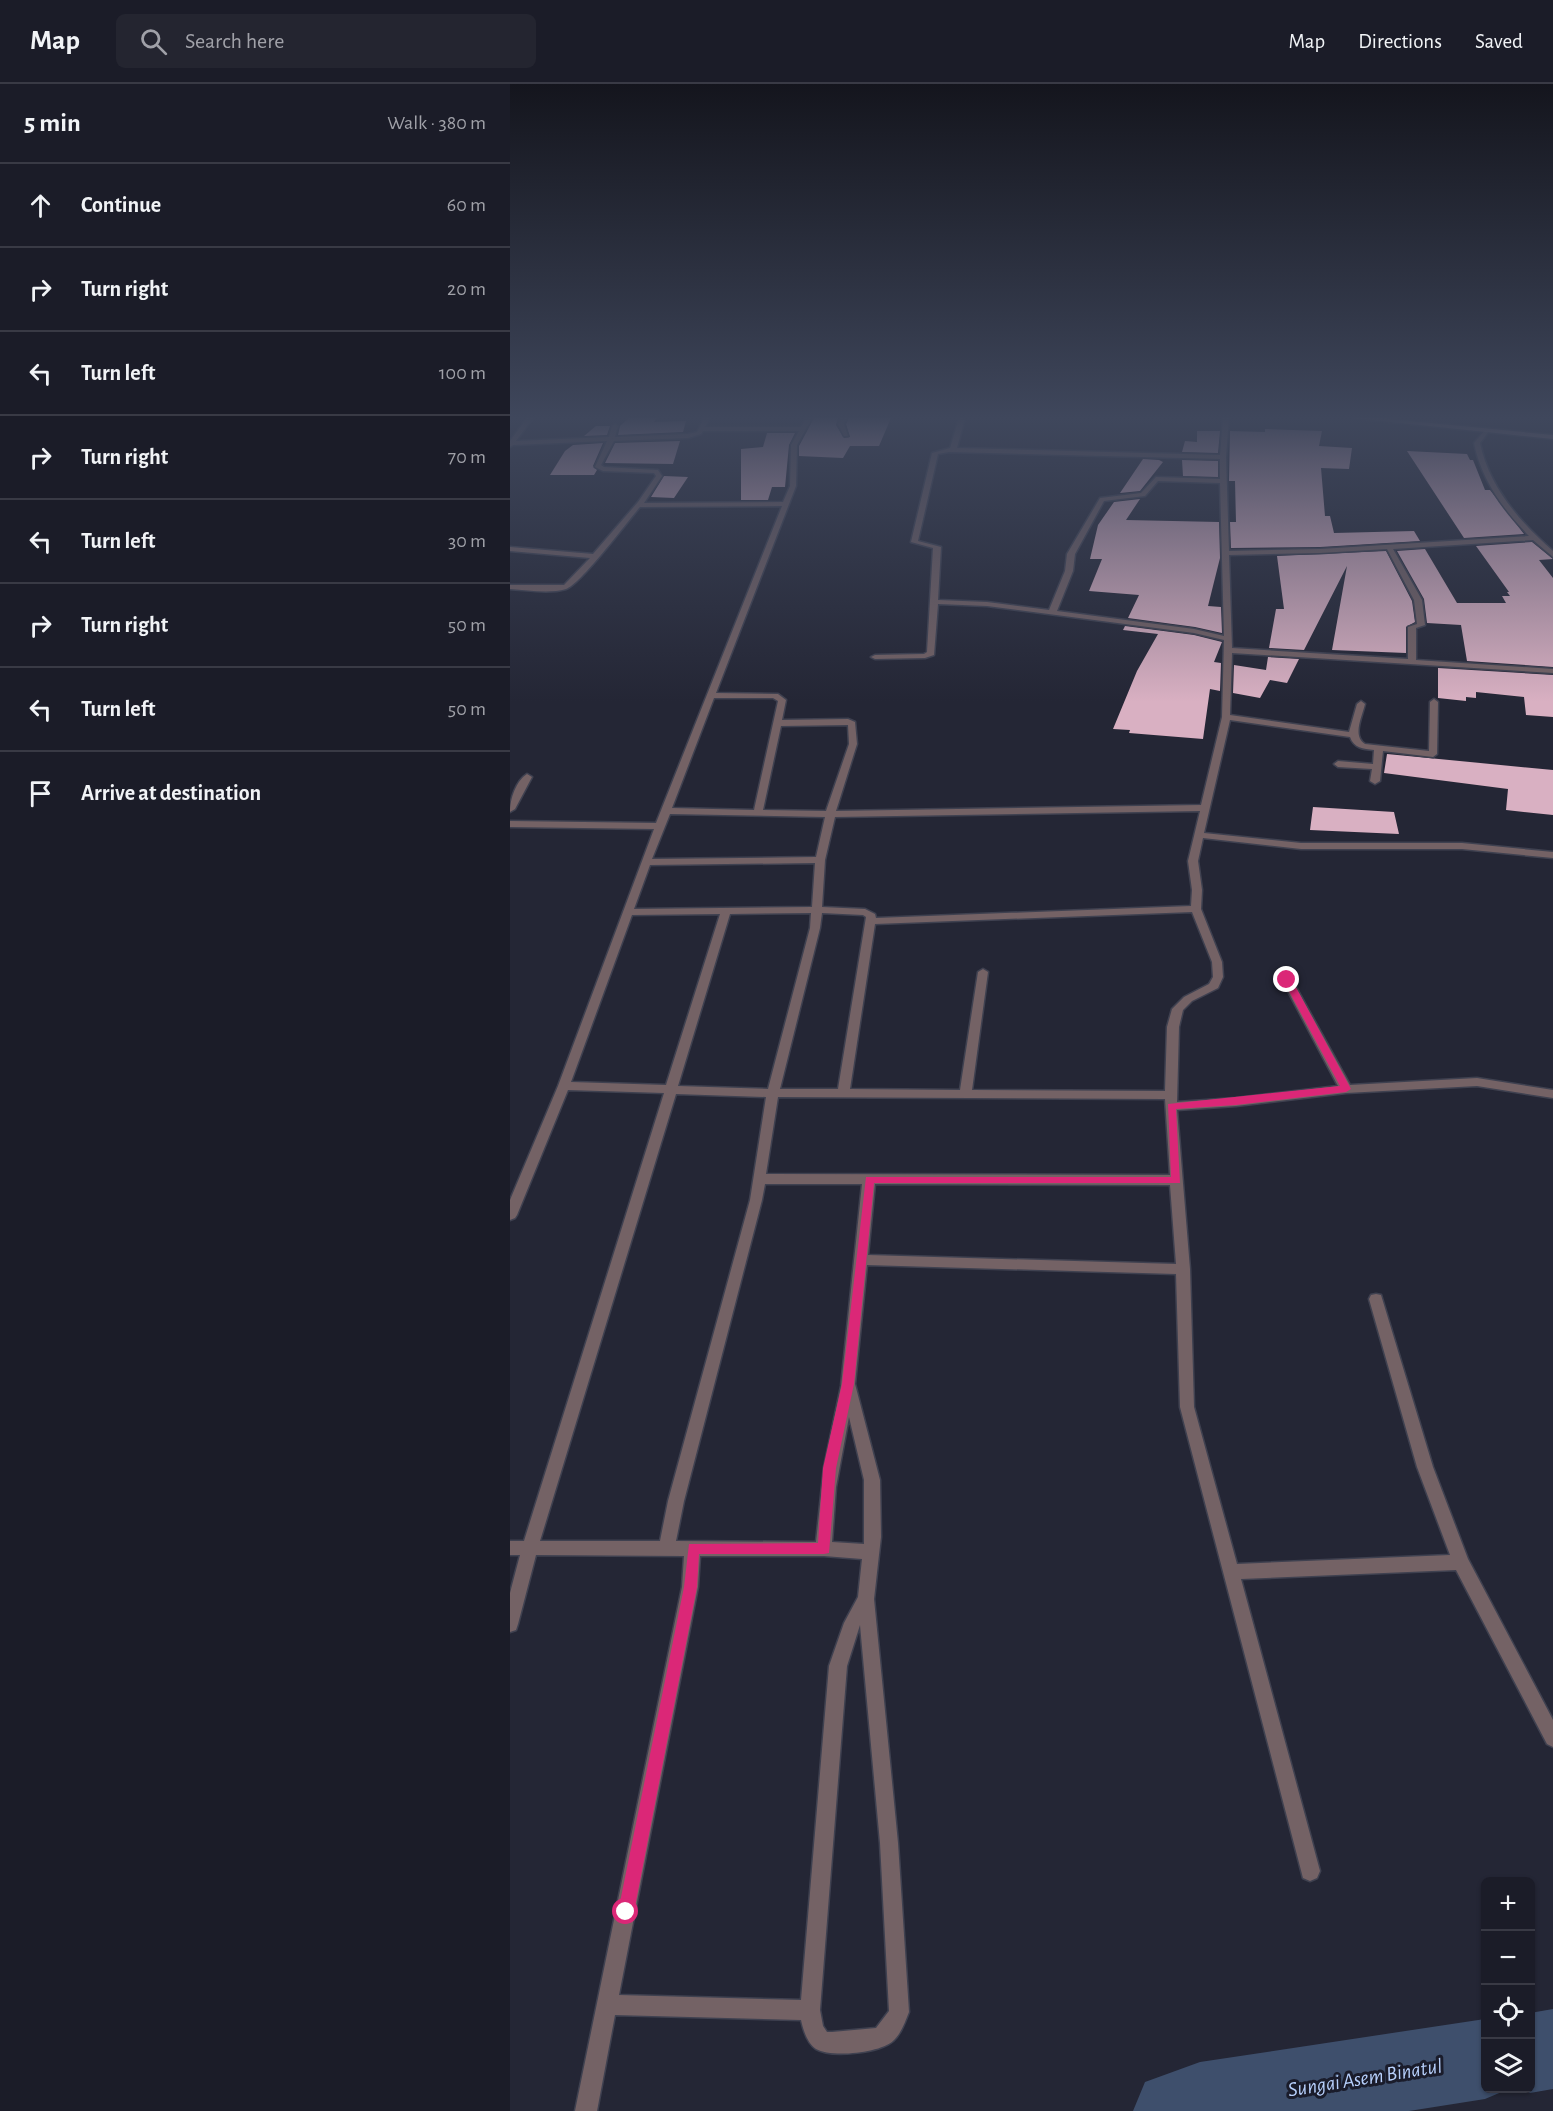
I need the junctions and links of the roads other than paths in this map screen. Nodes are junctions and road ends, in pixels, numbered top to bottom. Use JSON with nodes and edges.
{"nodes":[{"id":1,"x":632,"y":513,"type":"edge"},
{"id":2,"x":783,"y":513,"type":"edge"},
{"id":3,"x":921,"y":513,"type":"edge"},
{"id":4,"x":1094,"y":513,"type":"edge"},
{"id":5,"x":1225,"y":513,"type":"edge"},
{"id":6,"x":1512,"y":513,"type":"edge"},
{"id":7,"x":1535,"y":538,"type":"junction"},
{"id":8,"x":1389,"y":547,"type":"junction"},
{"id":9,"x":510,"y":549,"type":"edge"},
{"id":10,"x":1226,"y":553,"type":"junction"},
{"id":11,"x":1553,"y":555,"type":"edge"},
{"id":12,"x":594,"y":556,"type":"junction"},
{"id":13,"x":510,"y":587,"type":"edge"},
{"id":14,"x":934,"y":602,"type":"junction"},
{"id":15,"x":1052,"y":613,"type":"junction"},
{"id":16,"x":1227,"y":644,"type":"junction"},
{"id":17,"x":875,"y":657,"type":"dead end"},
{"id":18,"x":1412,"y":662,"type":"junction"},
{"id":19,"x":1553,"y":671,"type":"edge"},
{"id":20,"x":710,"y":695,"type":"junction"},
{"id":21,"x":1434,"y":702,"type":"dead end"},
{"id":22,"x":1361,"y":704,"type":"dead end"},
{"id":23,"x":1226,"y":717,"type":"junction"},
{"id":24,"x":777,"y":723,"type":"junction"},
{"id":25,"x":1353,"y":735,"type":"junction"},
{"id":26,"x":1379,"y":748,"type":"junction"},
{"id":27,"x":1338,"y":764,"type":"dead end"},
{"id":28,"x":1377,"y":767,"type":"junction"},
{"id":29,"x":527,"y":777,"type":"dead end"},
{"id":30,"x":1375,"y":781,"type":"dead end"},
{"id":31,"x":1204,"y":808,"type":"junction"},
{"id":32,"x":510,"y":809,"type":"edge"},
{"id":33,"x":666,"y":811,"type":"junction"},
{"id":34,"x":758,"y":813,"type":"junction"},
{"id":35,"x":831,"y":814,"type":"junction"},
{"id":36,"x":510,"y":824,"type":"edge"},
{"id":37,"x":660,"y":826,"type":"junction"},
{"id":38,"x":1199,"y":835,"type":"junction"},
{"id":39,"x":1553,"y":855,"type":"edge"},
{"id":40,"x":820,"y":860,"type":"junction"},
{"id":41,"x":646,"y":862,"type":"junction"},
{"id":42,"x":1196,"y":909,"type":"junction"},
{"id":43,"x":726,"y":910,"type":"junction"},
{"id":44,"x":817,"y":910,"type":"junction"},
{"id":45,"x":628,"y":912,"type":"junction"},
{"id":46,"x":870,"y":921,"type":"junction"},
{"id":47,"x":984,"y":972,"type":"dead end"},
{"id":48,"x":1287,"y":980,"type":"dead end"},
{"id":49,"x":564,"y":1086,"type":"junction"},
{"id":50,"x":1346,"y":1089,"type":"junction"},
{"id":51,"x":671,"y":1090,"type":"junction"},
{"id":52,"x":773,"y":1094,"type":"junction"},
{"id":53,"x":843,"y":1094,"type":"junction"},
{"id":54,"x":964,"y":1094,"type":"junction"},
{"id":55,"x":1553,"y":1094,"type":"edge"},
{"id":56,"x":1172,"y":1100,"type":"junction"},
{"id":57,"x":759,"y":1179,"type":"junction"},
{"id":58,"x":869,"y":1179,"type":"junction"},
{"id":59,"x":1177,"y":1180,"type":"junction"},
{"id":60,"x":510,"y":1215,"type":"edge"},
{"id":61,"x":861,"y":1260,"type":"junction"},
{"id":62,"x":1183,"y":1269,"type":"junction"},
{"id":63,"x":1376,"y":1299,"type":"dead end"},
{"id":64,"x":848,"y":1384,"type":"junction"},
{"id":65,"x":510,"y":1548,"type":"edge"},
{"id":66,"x":530,"y":1548,"type":"junction"},
{"id":67,"x":667,"y":1548,"type":"junction"},
{"id":68,"x":693,"y":1548,"type":"junction"},
{"id":69,"x":824,"y":1549,"type":"junction"},
{"id":70,"x":872,"y":1552,"type":"junction"},
{"id":71,"x":1461,"y":1562,"type":"junction"},
{"id":72,"x":1232,"y":1572,"type":"junction"},
{"id":73,"x":866,"y":1599,"type":"junction"},
{"id":74,"x":510,"y":1624,"type":"edge"},
{"id":75,"x":1553,"y":1738,"type":"edge"},
{"id":76,"x":1310,"y":1870,"type":"dead end"},
{"id":77,"x":608,"y":2005,"type":"junction"},
{"id":78,"x":810,"y":2010,"type":"junction"},
{"id":79,"x":586,"y":2111,"type":"edge"}],
"edges":[{"from":1,"to":12,"type":"street"},
{"from":2,"to":20,"type":"street"},
{"from":3,"to":14,"type":"street"},
{"from":4,"to":15,"type":"street"},
{"from":5,"to":10,"type":"street"},
{"from":6,"to":7,"type":"street"},
{"from":7,"to":8,"type":"street"},
{"from":7,"to":11,"type":"street"},
{"from":8,"to":10,"type":"street"},
{"from":8,"to":18,"type":"street"},
{"from":9,"to":12,"type":"street"},
{"from":10,"to":16,"type":"street"},
{"from":12,"to":13,"type":"street"},
{"from":14,"to":15,"type":"street"},
{"from":14,"to":17,"type":"street"},
{"from":15,"to":16,"type":"street"},
{"from":16,"to":18,"type":"street"},
{"from":16,"to":23,"type":"street"},
{"from":18,"to":19,"type":"street"},
{"from":20,"to":24,"type":"street"},
{"from":20,"to":33,"type":"street"},
{"from":21,"to":26,"type":"street"},
{"from":22,"to":25,"type":"street"},
{"from":23,"to":25,"type":"street"},
{"from":23,"to":31,"type":"street"},
{"from":24,"to":34,"type":"street"},
{"from":24,"to":35,"type":"street"},
{"from":25,"to":26,"type":"street"},
{"from":26,"to":28,"type":"street"},
{"from":27,"to":28,"type":"street"},
{"from":28,"to":30,"type":"street"},
{"from":29,"to":32,"type":"street"},
{"from":31,"to":35,"type":"street"},
{"from":31,"to":38,"type":"street"},
{"from":33,"to":34,"type":"street"},
{"from":33,"to":37,"type":"street"},
{"from":34,"to":35,"type":"street"},
{"from":35,"to":40,"type":"street"},
{"from":36,"to":37,"type":"street"},
{"from":37,"to":41,"type":"street"},
{"from":38,"to":39,"type":"street"},
{"from":38,"to":42,"type":"street"},
{"from":40,"to":41,"type":"street"},
{"from":40,"to":44,"type":"street"},
{"from":41,"to":45,"type":"street"},
{"from":42,"to":46,"type":"street"},
{"from":42,"to":56,"type":"street"},
{"from":43,"to":44,"type":"street"},
{"from":43,"to":45,"type":"street"},
{"from":43,"to":51,"type":"street"},
{"from":44,"to":46,"type":"street"},
{"from":44,"to":52,"type":"street"},
{"from":45,"to":49,"type":"street"},
{"from":46,"to":53,"type":"street"},
{"from":47,"to":54,"type":"street"},
{"from":48,"to":50,"type":"street"},
{"from":49,"to":51,"type":"street"},
{"from":49,"to":60,"type":"street"},
{"from":50,"to":55,"type":"street"},
{"from":50,"to":56,"type":"street"},
{"from":51,"to":52,"type":"street"},
{"from":51,"to":66,"type":"street"},
{"from":52,"to":53,"type":"street"},
{"from":52,"to":57,"type":"street"},
{"from":53,"to":54,"type":"street"},
{"from":54,"to":56,"type":"street"},
{"from":56,"to":59,"type":"street"},
{"from":57,"to":58,"type":"street"},
{"from":57,"to":67,"type":"street"},
{"from":58,"to":59,"type":"street"},
{"from":58,"to":61,"type":"street"},
{"from":59,"to":62,"type":"street"},
{"from":61,"to":62,"type":"street"},
{"from":61,"to":64,"type":"street"},
{"from":62,"to":72,"type":"street"},
{"from":63,"to":71,"type":"street"},
{"from":64,"to":69,"type":"street"},
{"from":64,"to":70,"type":"street"},
{"from":65,"to":66,"type":"street"},
{"from":66,"to":67,"type":"street"},
{"from":66,"to":74,"type":"street"},
{"from":67,"to":68,"type":"street"},
{"from":68,"to":69,"type":"street"},
{"from":68,"to":77,"type":"street"},
{"from":69,"to":70,"type":"street"},
{"from":70,"to":73,"type":"street"},
{"from":71,"to":72,"type":"street"},
{"from":71,"to":75,"type":"street"},
{"from":72,"to":76,"type":"street"},
{"from":73,"to":78,"type":"street"},
{"from":73,"to":78,"type":"street"},
{"from":77,"to":78,"type":"street"},
{"from":77,"to":79,"type":"street"}]}
